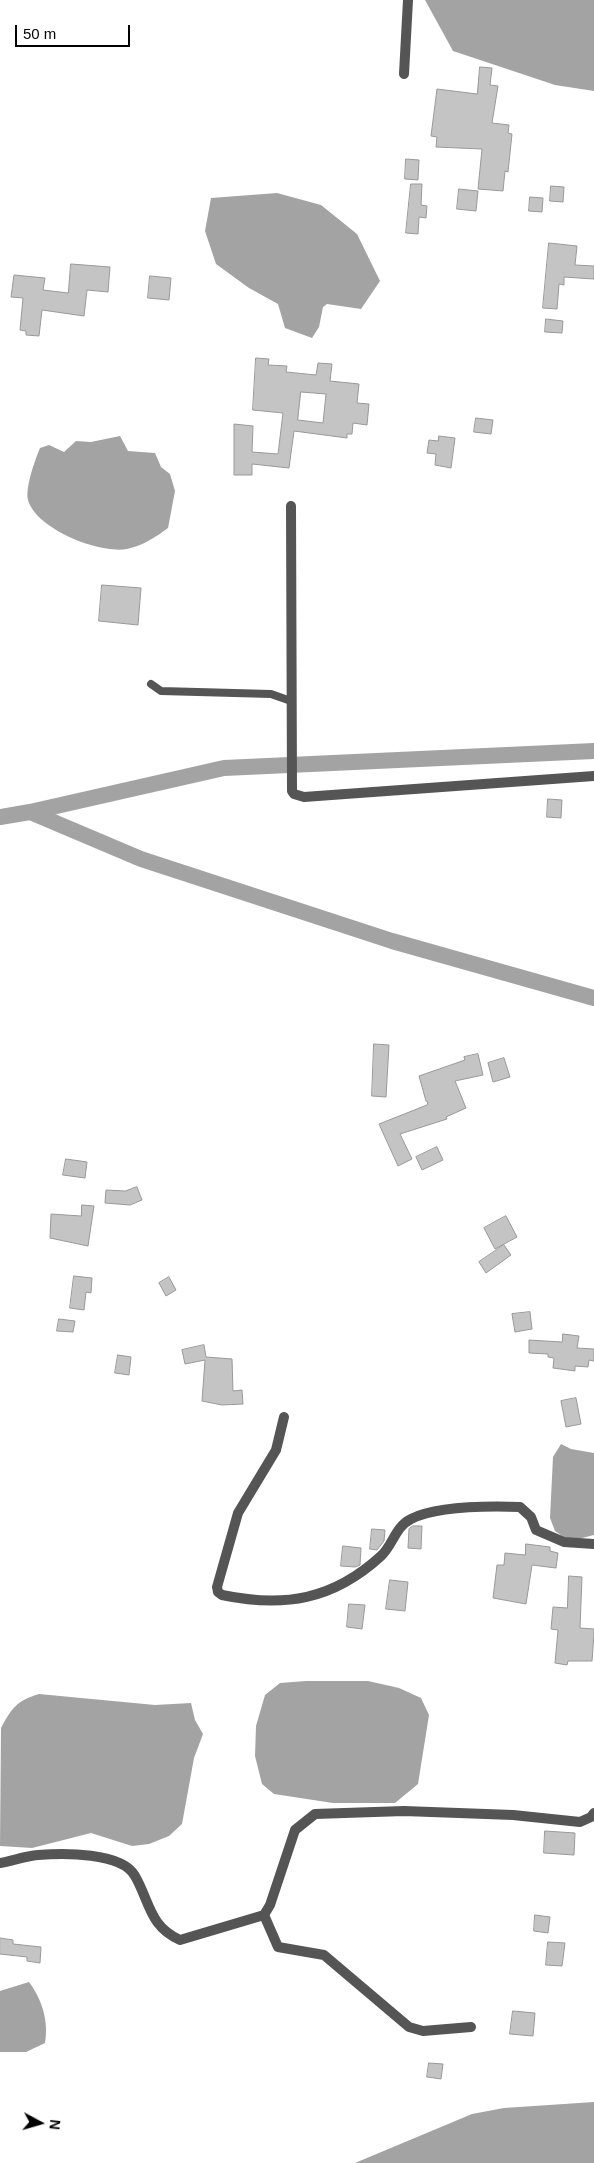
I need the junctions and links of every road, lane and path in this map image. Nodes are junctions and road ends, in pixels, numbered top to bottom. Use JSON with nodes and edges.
{"nodes":[{"id":1,"x":408,"y":0,"type":"edge"},
{"id":2,"x":404,"y":74,"type":"dead end"},
{"id":3,"x":291,"y":506,"type":"dead end"},
{"id":4,"x":152,"y":684,"type":"dead end"},
{"id":5,"x":291,"y":701,"type":"junction"},
{"id":6,"x":594,"y":776,"type":"edge"},
{"id":7,"x":284,"y":1417,"type":"dead end"},
{"id":8,"x":594,"y":1544,"type":"edge"},
{"id":9,"x":594,"y":1813,"type":"edge"},
{"id":10,"x":0,"y":1863,"type":"edge"},
{"id":11,"x":264,"y":1915,"type":"junction"},
{"id":12,"x":471,"y":2027,"type":"dead end"}],
"edges":[{"from":1,"to":2,"type":"street"},
{"from":3,"to":5,"type":"street"},
{"from":4,"to":5,"type":"lane"},
{"from":5,"to":6,"type":"street"},
{"from":7,"to":8,"type":"street"},
{"from":9,"to":11,"type":"street"},
{"from":10,"to":11,"type":"street"},
{"from":11,"to":12,"type":"street"}]}
